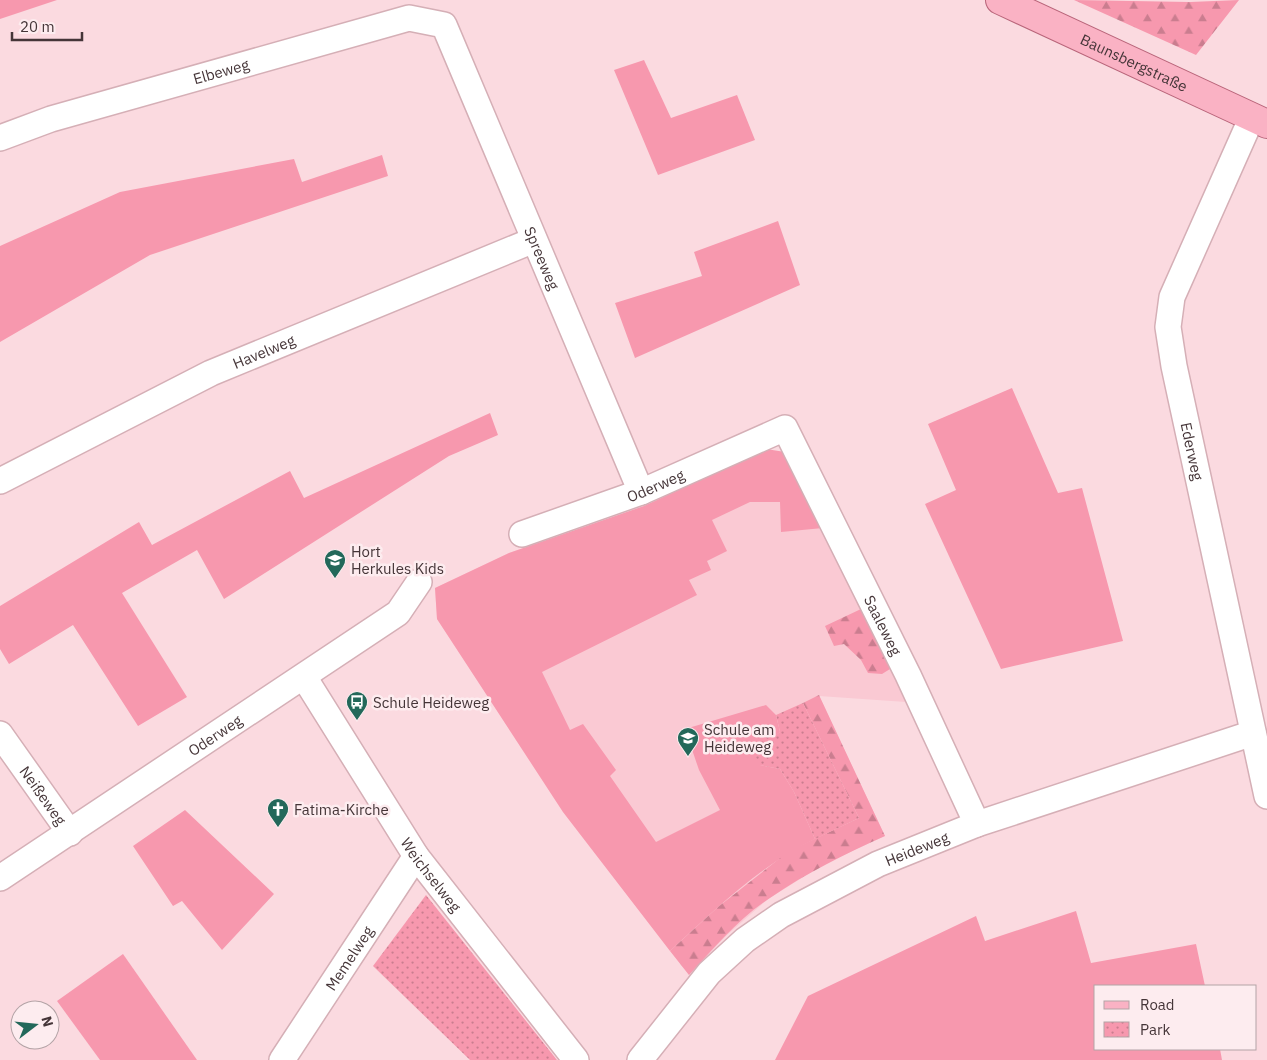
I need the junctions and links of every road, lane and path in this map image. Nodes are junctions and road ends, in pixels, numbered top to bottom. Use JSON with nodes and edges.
{"nodes":[{"id":1,"x":1000,"y":0,"type":"edge"},
{"id":2,"x":444,"y":25,"type":"joint"},
{"id":3,"x":1260,"y":121,"type":"edge"},
{"id":4,"x":0,"y":138,"type":"edge"},
{"id":5,"x":534,"y":240,"type":"junction"},
{"id":6,"x":785,"y":428,"type":"joint"},
{"id":7,"x":0,"y":481,"type":"edge"},
{"id":8,"x":641,"y":492,"type":"junction"},
{"id":9,"x":522,"y":534,"type":"dead end"},
{"id":10,"x":419,"y":582,"type":"dead end"},
{"id":11,"x":304,"y":678,"type":"junction"},
{"id":12,"x":1253,"y":732,"type":"junction"},
{"id":13,"x":0,"y":734,"type":"edge"},
{"id":14,"x":1267,"y":796,"type":"edge"},
{"id":15,"x":977,"y":824,"type":"junction"},
{"id":16,"x":70,"y":833,"type":"junction"},
{"id":17,"x":416,"y":856,"type":"junction"},
{"id":18,"x":0,"y":878,"type":"edge"},
{"id":19,"x":282,"y":1060,"type":"edge"},
{"id":20,"x":576,"y":1060,"type":"edge"},
{"id":21,"x":640,"y":1060,"type":"edge"}],
"edges":[{"from":1,"to":3,"type":"main road","name":"Baunsbergstraße"},
{"from":2,"to":4,"type":"street","name":"Elbeweg"},
{"from":2,"to":5,"type":"street","name":"Spreeweg"},
{"from":3,"to":12,"type":"street","name":"Ederweg"},
{"from":5,"to":7,"type":"street","name":"Havelweg"},
{"from":5,"to":8,"type":"street","name":"Spreeweg"},
{"from":6,"to":8,"type":"street","name":"Oderweg"},
{"from":6,"to":15,"type":"street","name":"Saaleweg"},
{"from":8,"to":9,"type":"street","name":"Oderweg"},
{"from":10,"to":11,"type":"street","name":"Oderweg"},
{"from":11,"to":16,"type":"street","name":"Oderweg"},
{"from":11,"to":17,"type":"street","name":"Weichselweg"},
{"from":12,"to":14,"type":"street","name":"Ederweg"},
{"from":12,"to":15,"type":"street","name":"Heideweg"},
{"from":13,"to":16,"type":"street","name":"Neißeweg"},
{"from":15,"to":21,"type":"street","name":"Heideweg"},
{"from":16,"to":18,"type":"street","name":"Oderweg"},
{"from":17,"to":19,"type":"street","name":"Memelweg"},
{"from":17,"to":20,"type":"street","name":"Weichselweg"}]}
